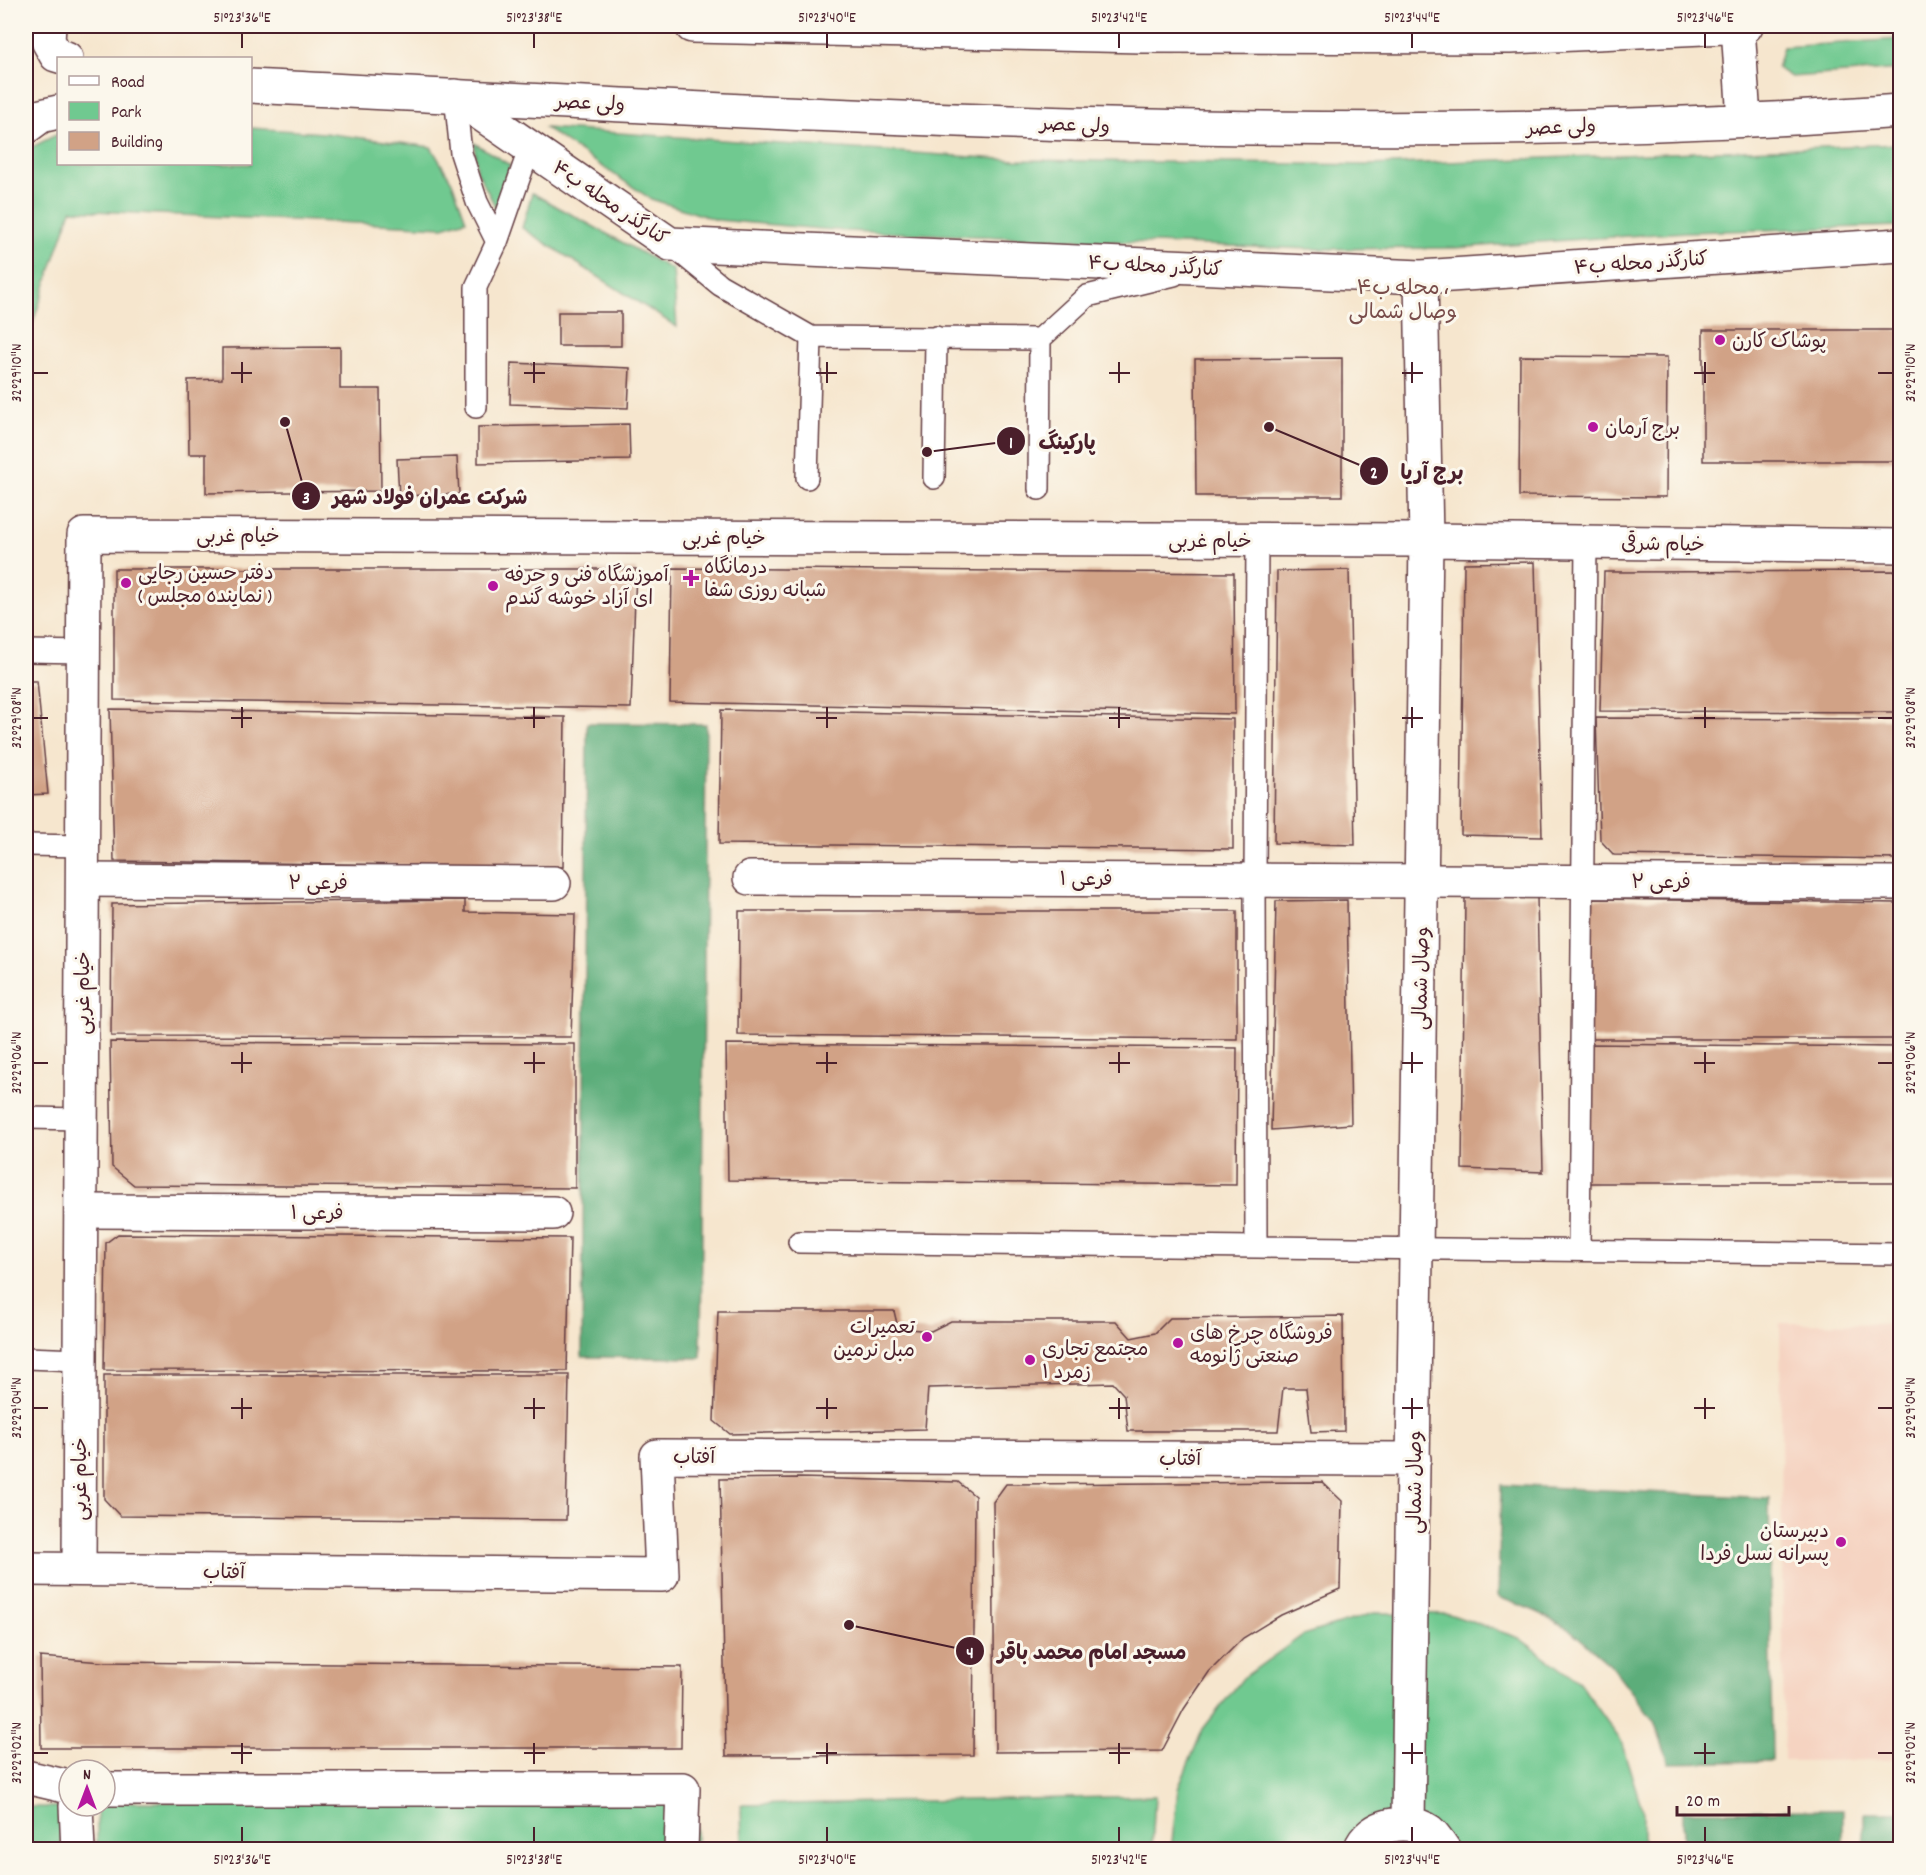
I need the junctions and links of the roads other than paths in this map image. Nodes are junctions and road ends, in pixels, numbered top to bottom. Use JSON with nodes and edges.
{"nodes":[{"id":1,"x":49,"y":26,"type":"edge"},
{"id":2,"x":692,"y":26,"type":"edge"},
{"id":3,"x":1738,"y":26,"type":"edge"},
{"id":4,"x":1746,"y":26,"type":"edge"},
{"id":5,"x":63,"y":57,"type":"edge"},
{"id":6,"x":252,"y":86,"type":"edge"},
{"id":7,"x":455,"y":96,"type":"junction"},
{"id":8,"x":1900,"y":111,"type":"edge"},
{"id":9,"x":57,"y":112,"type":"edge"},
{"id":10,"x":1744,"y":120,"type":"junction"},
{"id":11,"x":26,"y":127,"type":"edge"},
{"id":12,"x":530,"y":147,"type":"junction"},
{"id":13,"x":497,"y":242,"type":"junction"},
{"id":14,"x":670,"y":244,"type":"junction"},
{"id":15,"x":1900,"y":245,"type":"edge"},
{"id":16,"x":1204,"y":268,"type":"junction"},
{"id":17,"x":1421,"y":277,"type":"junction"},
{"id":18,"x":811,"y":337,"type":"junction"},
{"id":19,"x":936,"y":337,"type":"junction"},
{"id":20,"x":1040,"y":339,"type":"junction"},
{"id":21,"x":476,"y":407,"type":"dead end"},
{"id":22,"x":807,"y":478,"type":"dead end"},
{"id":23,"x":934,"y":478,"type":"dead end"},
{"id":24,"x":1039,"y":489,"type":"dead end"},
{"id":25,"x":1257,"y":540,"type":"junction"},
{"id":26,"x":1426,"y":540,"type":"junction"},
{"id":27,"x":1586,"y":542,"type":"junction"},
{"id":28,"x":1900,"y":546,"type":"edge"},
{"id":29,"x":26,"y":651,"type":"edge"},
{"id":30,"x":84,"y":652,"type":"junction"},
{"id":31,"x":26,"y":845,"type":"edge"},
{"id":32,"x":82,"y":846,"type":"junction"},
{"id":33,"x":750,"y":878,"type":"dead end"},
{"id":34,"x":1255,"y":878,"type":"junction"},
{"id":35,"x":1421,"y":879,"type":"junction"},
{"id":36,"x":82,"y":880,"type":"junction"},
{"id":37,"x":1581,"y":880,"type":"junction"},
{"id":38,"x":554,"y":883,"type":"dead end"},
{"id":39,"x":1900,"y":883,"type":"edge"},
{"id":40,"x":26,"y":1118,"type":"edge"},
{"id":41,"x":81,"y":1119,"type":"junction"},
{"id":42,"x":81,"y":1211,"type":"junction"},
{"id":43,"x":553,"y":1213,"type":"dead end"},
{"id":44,"x":799,"y":1242,"type":"dead end"},
{"id":45,"x":1256,"y":1246,"type":"junction"},
{"id":46,"x":1416,"y":1248,"type":"junction"},
{"id":47,"x":1579,"y":1250,"type":"junction"},
{"id":48,"x":1900,"y":1254,"type":"edge"},
{"id":49,"x":26,"y":1358,"type":"edge"},
{"id":50,"x":80,"y":1360,"type":"junction"},
{"id":51,"x":1414,"y":1459,"type":"junction"},
{"id":52,"x":26,"y":1569,"type":"edge"},
{"id":53,"x":79,"y":1569,"type":"junction"},
{"id":54,"x":26,"y":1777,"type":"edge"},
{"id":55,"x":57,"y":1784,"type":"edge"},
{"id":56,"x":117,"y":1789,"type":"edge"},
{"id":57,"x":77,"y":1818,"type":"edge"},
{"id":58,"x":1408,"y":1823,"type":"junction"},
{"id":59,"x":78,"y":1850,"type":"edge"},
{"id":60,"x":681,"y":1850,"type":"edge"},
{"id":61,"x":1360,"y":1850,"type":"edge"},
{"id":62,"x":1444,"y":1850,"type":"edge"}],
"edges":[{"from":1,"to":5,"type":"street"},
{"from":2,"to":3,"type":"street"},
{"from":3,"to":4,"type":"street"},
{"from":3,"to":10,"type":"street"},
{"from":6,"to":7,"type":"street","name":"ولی عصر"},
{"from":7,"to":10,"type":"street","name":"ولی عصر"},
{"from":7,"to":12,"type":"street","name":"کنارگذر محله ب۴"},
{"from":7,"to":13,"type":"lane"},
{"from":8,"to":10,"type":"street","name":"ولی عصر"},
{"from":9,"to":11,"type":"street"},
{"from":12,"to":13,"type":"lane"},
{"from":12,"to":14,"type":"street","name":"کنارگذر محله ب۴"},
{"from":13,"to":21,"type":"lane"},
{"from":14,"to":16,"type":"street","name":"کنارگذر محله ب۴"},
{"from":14,"to":18,"type":"lane"},
{"from":15,"to":17,"type":"street","name":"کنارگذر محله ب۴"},
{"from":16,"to":17,"type":"street","name":"کنارگذر محله ب۴"},
{"from":16,"to":20,"type":"lane"},
{"from":17,"to":26,"type":"street","name":"وصال شمالی"},
{"from":18,"to":19,"type":"lane"},
{"from":18,"to":22,"type":"lane"},
{"from":19,"to":20,"type":"lane"},
{"from":19,"to":23,"type":"lane"},
{"from":20,"to":24,"type":"lane"},
{"from":25,"to":26,"type":"street","name":"خیام غربی"},
{"from":25,"to":30,"type":"street","name":"خیام غربی"},
{"from":25,"to":34,"type":"lane"},
{"from":26,"to":27,"type":"street","name":"خیام شرقی"},
{"from":26,"to":35,"type":"street","name":"وصال شمالی"},
{"from":27,"to":28,"type":"street","name":"خیام شرقی"},
{"from":27,"to":37,"type":"lane"},
{"from":29,"to":30,"type":"lane"},
{"from":30,"to":32,"type":"street","name":"خیام غربی"},
{"from":31,"to":32,"type":"lane"},
{"from":32,"to":36,"type":"street","name":"خیام غربی"},
{"from":33,"to":34,"type":"street","name":"فرعی ۱"},
{"from":34,"to":35,"type":"street","name":"فرعی ۱"},
{"from":34,"to":45,"type":"lane"},
{"from":35,"to":37,"type":"street","name":"فرعی ۲"},
{"from":35,"to":46,"type":"street","name":"وصال شمالی"},
{"from":36,"to":38,"type":"street","name":"فرعی ۲"},
{"from":36,"to":41,"type":"street","name":"خیام غربی"},
{"from":37,"to":39,"type":"street","name":"فرعی ۲"},
{"from":37,"to":47,"type":"lane"},
{"from":40,"to":41,"type":"lane"},
{"from":41,"to":42,"type":"street","name":"خیام غربی"},
{"from":42,"to":43,"type":"street","name":"فرعی ۱"},
{"from":42,"to":50,"type":"street","name":"خیام غربی"},
{"from":44,"to":45,"type":"lane"},
{"from":45,"to":46,"type":"lane"},
{"from":46,"to":47,"type":"lane"},
{"from":46,"to":51,"type":"street","name":"وصال شمالی"},
{"from":47,"to":48,"type":"lane"},
{"from":49,"to":50,"type":"lane"},
{"from":50,"to":53,"type":"street","name":"خیام غربی"},
{"from":51,"to":53,"type":"street","name":"آفتاب"},
{"from":51,"to":58,"type":"street","name":"وصال شمالی"},
{"from":52,"to":53,"type":"street","name":"آفتاب"},
{"from":54,"to":55,"type":"street"},
{"from":56,"to":60,"type":"street"},
{"from":57,"to":59,"type":"street"},
{"from":58,"to":61,"type":"street"},
{"from":58,"to":62,"type":"street"}]}
